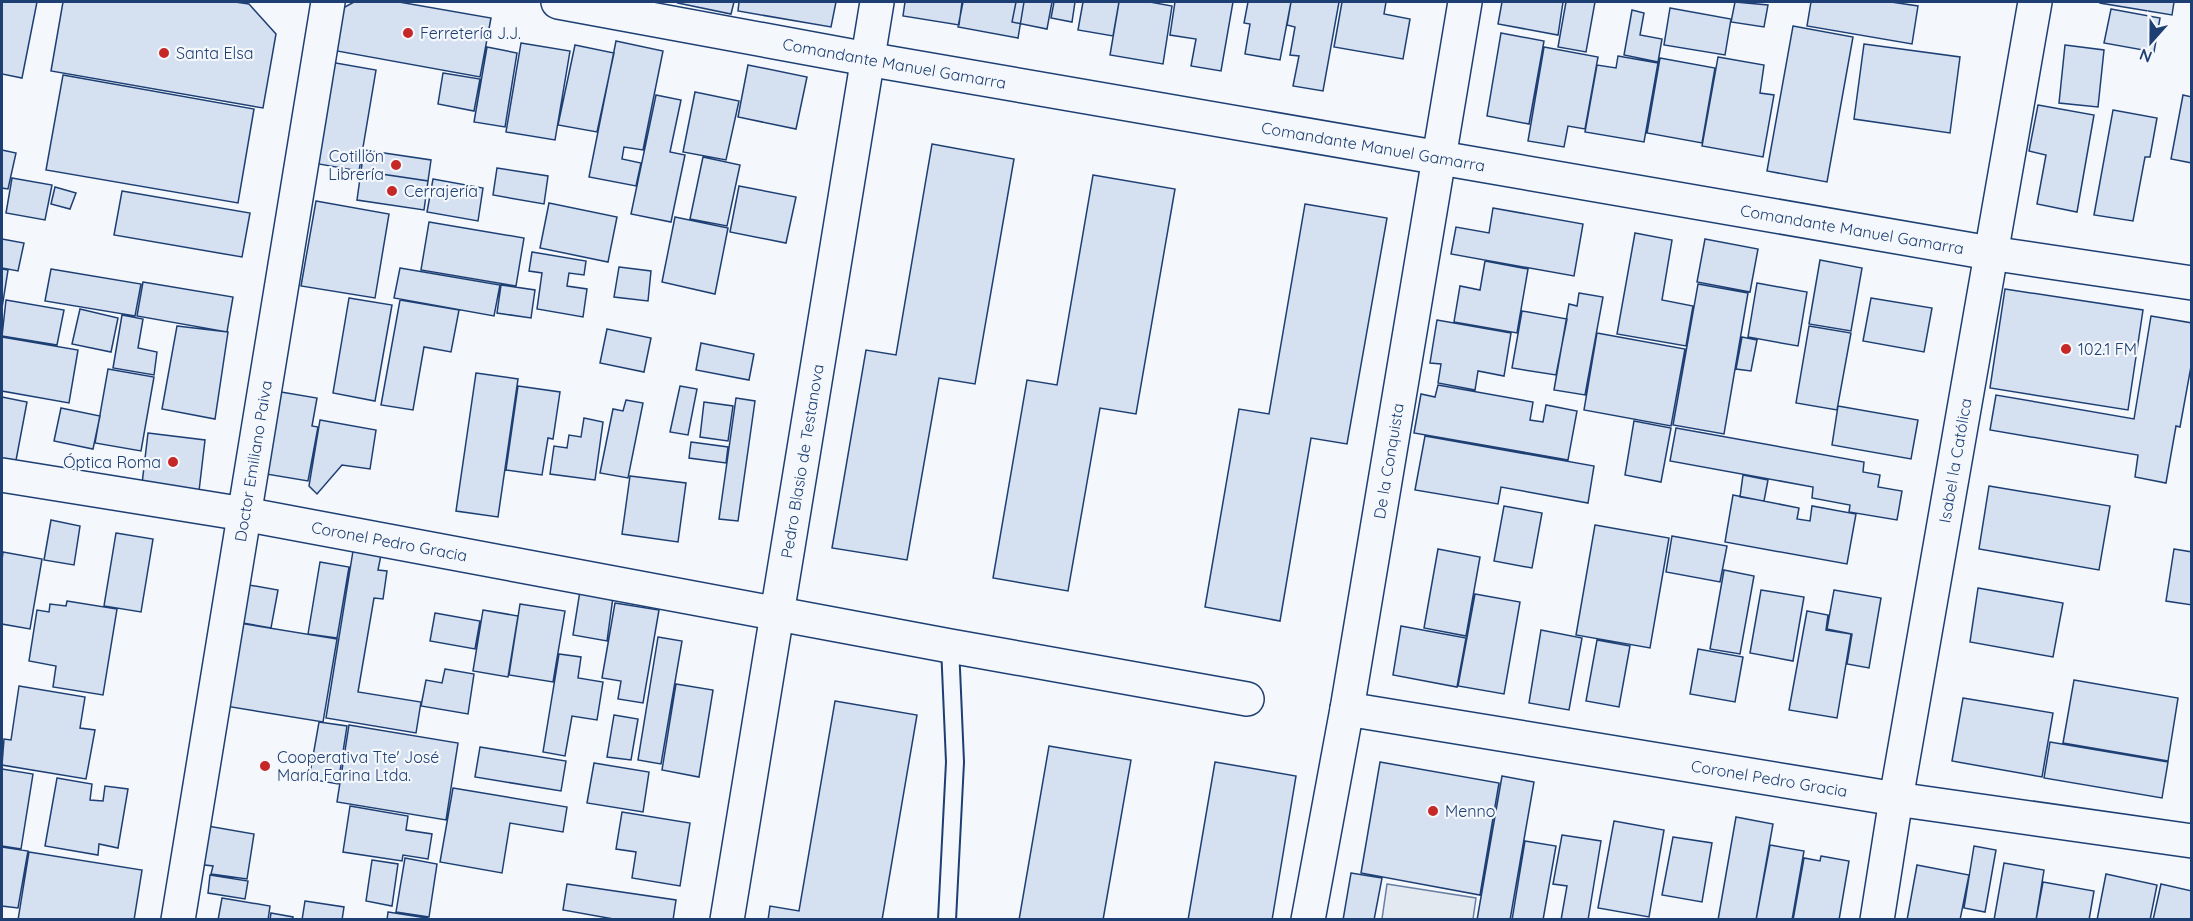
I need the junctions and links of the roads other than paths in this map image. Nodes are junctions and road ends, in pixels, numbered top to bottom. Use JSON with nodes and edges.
{"nodes":[{"id":1,"x":328,"y":2,"type":"edge"},
{"id":2,"x":558,"y":2,"type":"edge"},
{"id":3,"x":877,"y":2,"type":"edge"},
{"id":4,"x":1465,"y":2,"type":"edge"},
{"id":5,"x":2035,"y":2,"type":"edge"},
{"id":6,"x":867,"y":59,"type":"junction"},
{"id":7,"x":1439,"y":158,"type":"junction"},
{"id":8,"x":1990,"y":253,"type":"junction"},
{"id":9,"x":2192,"y":283,"type":"edge"},
{"id":10,"x":2,"y":475,"type":"edge"},
{"id":11,"x":244,"y":514,"type":"junction"},
{"id":12,"x":777,"y":613,"type":"junction"},
{"id":13,"x":950,"y":646,"type":"junction"},
{"id":14,"x":1247,"y":699,"type":"dead end"},
{"id":15,"x":1347,"y":709,"type":"junction"},
{"id":16,"x":1896,"y":799,"type":"junction"},
{"id":17,"x":2192,"y":841,"type":"edge"},
{"id":18,"x":178,"y":920,"type":"edge"},
{"id":19,"x":727,"y":920,"type":"edge"},
{"id":20,"x":947,"y":920,"type":"edge"},
{"id":21,"x":1308,"y":920,"type":"edge"},
{"id":22,"x":1877,"y":920,"type":"edge"}],
"edges":[{"from":1,"to":11,"type":"street","name":"Doctor Emiliano Paiva"},
{"from":2,"to":6,"type":"street","name":"Comandante Manuel Gamarra"},
{"from":3,"to":6,"type":"street","name":"Pedro Blasio de Testanova"},
{"from":4,"to":7,"type":"street","name":"De la Conquista"},
{"from":5,"to":8,"type":"street","name":"Isabel la Católica"},
{"from":6,"to":7,"type":"street","name":"Comandante Manuel Gamarra"},
{"from":6,"to":12,"type":"street","name":"Pedro Blasio de Testanova"},
{"from":7,"to":8,"type":"street","name":"Comandante Manuel Gamarra"},
{"from":7,"to":15,"type":"street","name":"De la Conquista"},
{"from":8,"to":9,"type":"street","name":"Comandante Manuel Gamarra"},
{"from":8,"to":16,"type":"street","name":"Isabel la Católica"},
{"from":10,"to":11,"type":"street","name":"Coronel Pedro Gracia"},
{"from":11,"to":12,"type":"street","name":"Coronel Pedro Gracia"},
{"from":11,"to":18,"type":"street","name":"Doctor Emiliano Paiva"},
{"from":12,"to":13,"type":"street","name":"Coronel Pedro Gracia"},
{"from":12,"to":19,"type":"street","name":"Pedro Blasio de Testanova"},
{"from":13,"to":14,"type":"street","name":"Coronel Pedro Gracia"},
{"from":13,"to":20,"type":"lane"},
{"from":15,"to":16,"type":"street","name":"Coronel Pedro Gracia"},
{"from":15,"to":21,"type":"street","name":"De la Conquista"},
{"from":16,"to":17,"type":"street","name":"Coronel Pedro Gracia"},
{"from":16,"to":22,"type":"street","name":"Isabel la Católica"}]}
